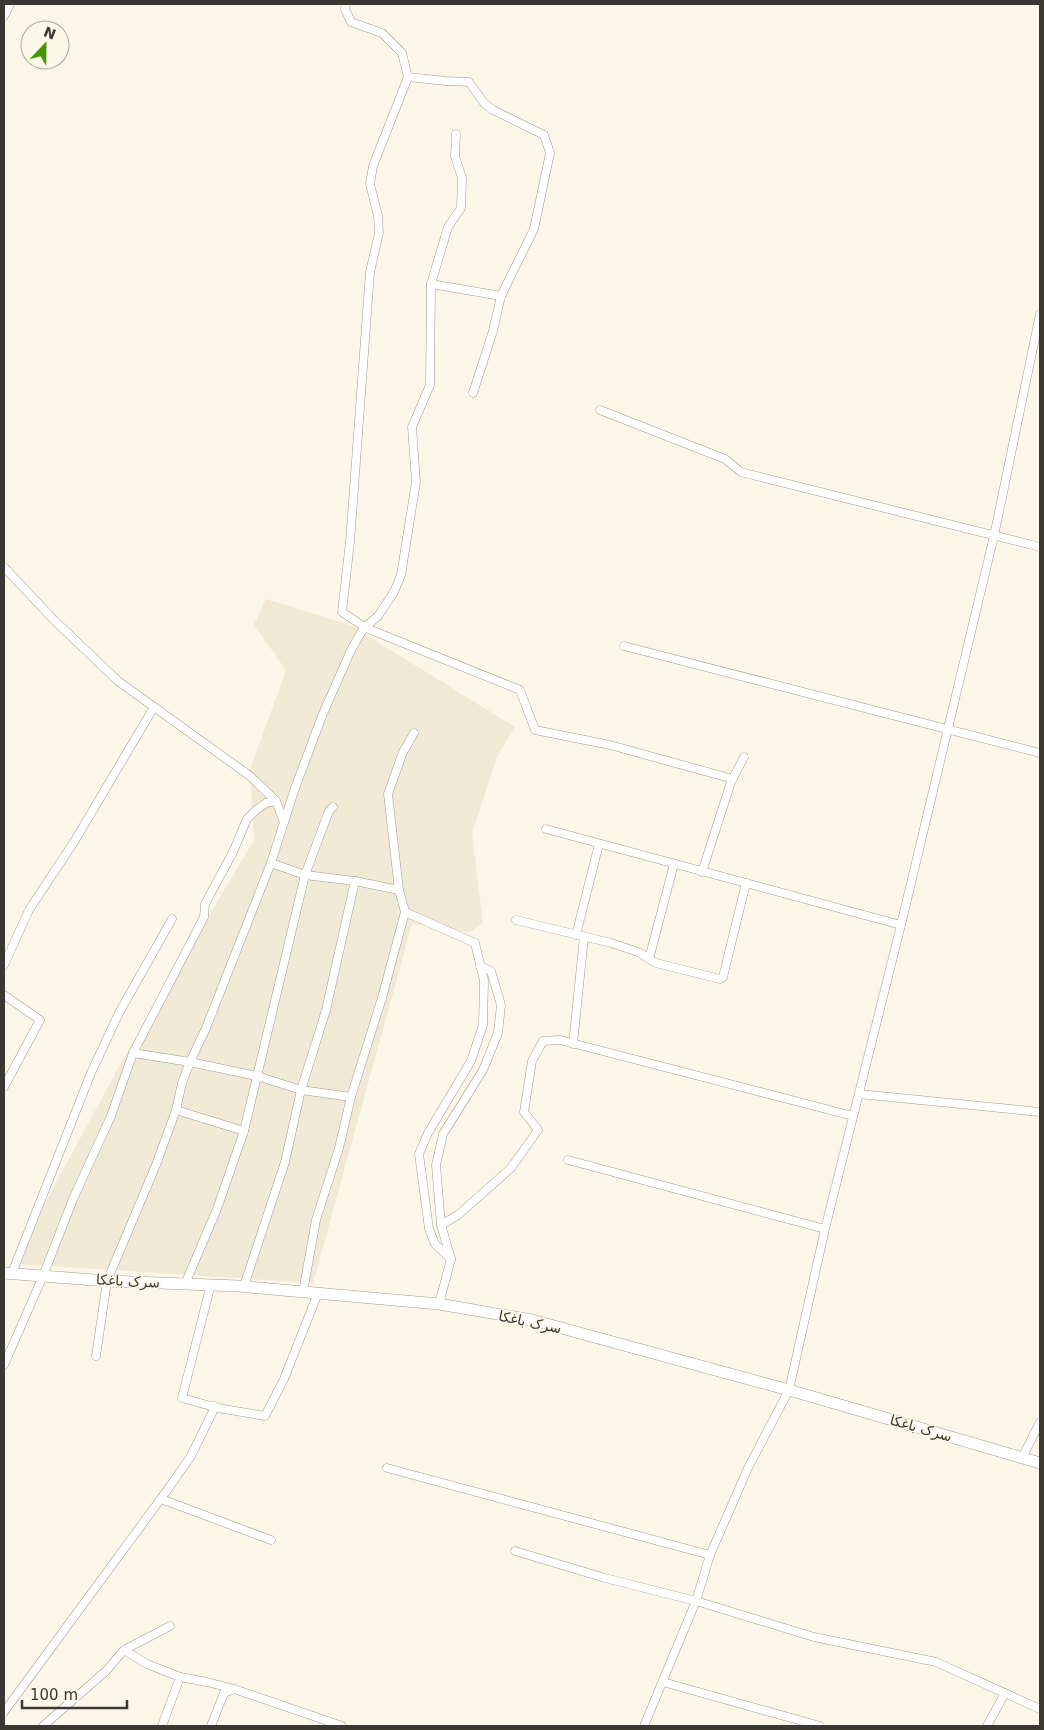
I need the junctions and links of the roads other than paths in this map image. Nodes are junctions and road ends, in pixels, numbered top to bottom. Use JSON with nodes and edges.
{"nodes":[{"id":1,"x":10,"y":4,"type":"edge"},
{"id":2,"x":346,"y":4,"type":"edge"},
{"id":3,"x":4,"y":16,"type":"edge"},
{"id":4,"x":408,"y":77,"type":"junction"},
{"id":5,"x":456,"y":134,"type":"dead end"},
{"id":6,"x":431,"y":284,"type":"junction"},
{"id":7,"x":501,"y":296,"type":"junction"},
{"id":8,"x":1040,"y":314,"type":"edge"},
{"id":9,"x":472,"y":393,"type":"dead end"},
{"id":10,"x":600,"y":410,"type":"dead end"},
{"id":11,"x":994,"y":536,"type":"junction"},
{"id":12,"x":1040,"y":547,"type":"edge"},
{"id":13,"x":4,"y":567,"type":"edge"},
{"id":14,"x":366,"y":628,"type":"junction"},
{"id":15,"x":624,"y":646,"type":"dead end"},
{"id":16,"x":154,"y":707,"type":"junction"},
{"id":17,"x":948,"y":730,"type":"junction"},
{"id":18,"x":414,"y":733,"type":"dead end"},
{"id":19,"x":1040,"y":753,"type":"edge"},
{"id":20,"x":744,"y":757,"type":"dead end"},
{"id":21,"x":733,"y":779,"type":"junction"},
{"id":22,"x":276,"y":801,"type":"junction"},
{"id":23,"x":333,"y":807,"type":"dead end"},
{"id":24,"x":284,"y":822,"type":"junction"},
{"id":25,"x":546,"y":829,"type":"dead end"},
{"id":26,"x":599,"y":844,"type":"junction"},
{"id":27,"x":271,"y":863,"type":"junction"},
{"id":28,"x":674,"y":864,"type":"junction"},
{"id":29,"x":702,"y":872,"type":"junction"},
{"id":30,"x":305,"y":875,"type":"junction"},
{"id":31,"x":355,"y":881,"type":"junction"},
{"id":32,"x":746,"y":883,"type":"junction"},
{"id":33,"x":399,"y":890,"type":"junction"},
{"id":34,"x":405,"y":912,"type":"junction"},
{"id":35,"x":172,"y":919,"type":"dead end"},
{"id":36,"x":516,"y":920,"type":"dead end"},
{"id":37,"x":901,"y":925,"type":"junction"},
{"id":38,"x":580,"y":936,"type":"junction"},
{"id":39,"x":649,"y":959,"type":"junction"},
{"id":40,"x":4,"y":965,"type":"edge"},
{"id":41,"x":480,"y":966,"type":"junction"},
{"id":42,"x":4,"y":995,"type":"edge"},
{"id":43,"x":573,"y":1044,"type":"junction"},
{"id":44,"x":133,"y":1053,"type":"junction"},
{"id":45,"x":190,"y":1062,"type":"junction"},
{"id":46,"x":257,"y":1076,"type":"junction"},
{"id":47,"x":4,"y":1086,"type":"edge"},
{"id":48,"x":301,"y":1090,"type":"junction"},
{"id":49,"x":859,"y":1094,"type":"junction"},
{"id":50,"x":351,"y":1097,"type":"junction"},
{"id":51,"x":176,"y":1110,"type":"junction"},
{"id":52,"x":1040,"y":1112,"type":"edge"},
{"id":53,"x":853,"y":1116,"type":"junction"},
{"id":54,"x":244,"y":1131,"type":"junction"},
{"id":55,"x":568,"y":1160,"type":"dead end"},
{"id":56,"x":442,"y":1225,"type":"junction"},
{"id":57,"x":825,"y":1229,"type":"junction"},
{"id":58,"x":451,"y":1258,"type":"junction"},
{"id":59,"x":8,"y":1273,"type":"edge"},
{"id":60,"x":43,"y":1276,"type":"junction"},
{"id":61,"x":107,"y":1281,"type":"junction"},
{"id":62,"x":185,"y":1284,"type":"junction"},
{"id":63,"x":211,"y":1284,"type":"junction"},
{"id":64,"x":244,"y":1286,"type":"junction"},
{"id":65,"x":303,"y":1292,"type":"junction"},
{"id":66,"x":318,"y":1293,"type":"junction"},
{"id":67,"x":439,"y":1304,"type":"junction"},
{"id":68,"x":96,"y":1356,"type":"dead end"},
{"id":69,"x":4,"y":1365,"type":"edge"},
{"id":70,"x":789,"y":1390,"type":"junction"},
{"id":71,"x":214,"y":1406,"type":"junction"},
{"id":72,"x":1040,"y":1422,"type":"edge"},
{"id":73,"x":1022,"y":1458,"type":"junction"},
{"id":74,"x":1040,"y":1463,"type":"edge"},
{"id":75,"x":387,"y":1468,"type":"dead end"},
{"id":76,"x":161,"y":1499,"type":"junction"},
{"id":77,"x":271,"y":1540,"type":"dead end"},
{"id":78,"x":515,"y":1551,"type":"dead end"},
{"id":79,"x":710,"y":1555,"type":"junction"},
{"id":80,"x":696,"y":1601,"type":"junction"},
{"id":81,"x":170,"y":1626,"type":"dead end"},
{"id":82,"x":124,"y":1650,"type":"junction"},
{"id":83,"x":180,"y":1677,"type":"junction"},
{"id":84,"x":662,"y":1682,"type":"junction"},
{"id":85,"x":234,"y":1689,"type":"junction"},
{"id":86,"x":1005,"y":1693,"type":"junction"},
{"id":87,"x":1040,"y":1709,"type":"edge"},
{"id":88,"x":4,"y":1712,"type":"edge"},
{"id":89,"x":43,"y":1726,"type":"edge"},
{"id":90,"x":162,"y":1726,"type":"edge"},
{"id":91,"x":211,"y":1726,"type":"edge"},
{"id":92,"x":342,"y":1726,"type":"edge"},
{"id":93,"x":644,"y":1726,"type":"edge"},
{"id":94,"x":820,"y":1726,"type":"edge"},
{"id":95,"x":987,"y":1726,"type":"edge"}],
"edges":[{"from":1,"to":3,"type":"street"},
{"from":2,"to":4,"type":"street"},
{"from":4,"to":7,"type":"street"},
{"from":4,"to":14,"type":"street"},
{"from":5,"to":6,"type":"street"},
{"from":6,"to":7,"type":"street"},
{"from":6,"to":14,"type":"street"},
{"from":7,"to":9,"type":"street"},
{"from":8,"to":11,"type":"street"},
{"from":10,"to":11,"type":"street"},
{"from":11,"to":12,"type":"street"},
{"from":11,"to":17,"type":"street"},
{"from":13,"to":16,"type":"street"},
{"from":14,"to":21,"type":"street"},
{"from":14,"to":24,"type":"street"},
{"from":15,"to":17,"type":"street"},
{"from":16,"to":22,"type":"street"},
{"from":16,"to":40,"type":"street"},
{"from":17,"to":19,"type":"street"},
{"from":17,"to":37,"type":"street"},
{"from":18,"to":33,"type":"street"},
{"from":20,"to":21,"type":"street"},
{"from":21,"to":29,"type":"street"},
{"from":22,"to":24,"type":"street"},
{"from":22,"to":44,"type":"street"},
{"from":23,"to":30,"type":"street"},
{"from":24,"to":27,"type":"street"},
{"from":25,"to":26,"type":"street"},
{"from":26,"to":28,"type":"street"},
{"from":26,"to":38,"type":"street"},
{"from":27,"to":30,"type":"street"},
{"from":27,"to":45,"type":"street"},
{"from":28,"to":29,"type":"street"},
{"from":28,"to":39,"type":"street"},
{"from":29,"to":32,"type":"street"},
{"from":30,"to":31,"type":"street"},
{"from":30,"to":46,"type":"street"},
{"from":31,"to":33,"type":"street"},
{"from":31,"to":48,"type":"street"},
{"from":32,"to":37,"type":"street"},
{"from":32,"to":39,"type":"street"},
{"from":33,"to":34,"type":"street"},
{"from":34,"to":41,"type":"street"},
{"from":34,"to":50,"type":"street"},
{"from":35,"to":59,"type":"street"},
{"from":36,"to":38,"type":"street"},
{"from":37,"to":49,"type":"street"},
{"from":38,"to":39,"type":"street"},
{"from":38,"to":43,"type":"street"},
{"from":41,"to":56,"type":"street"},
{"from":41,"to":58,"type":"street"},
{"from":42,"to":47,"type":"street"},
{"from":43,"to":53,"type":"street"},
{"from":43,"to":56,"type":"street"},
{"from":44,"to":45,"type":"street"},
{"from":44,"to":60,"type":"street"},
{"from":45,"to":46,"type":"street"},
{"from":45,"to":51,"type":"street"},
{"from":46,"to":48,"type":"street"},
{"from":46,"to":54,"type":"street"},
{"from":48,"to":50,"type":"street"},
{"from":48,"to":64,"type":"street"},
{"from":49,"to":52,"type":"street"},
{"from":49,"to":53,"type":"street"},
{"from":50,"to":65,"type":"street"},
{"from":51,"to":54,"type":"street"},
{"from":51,"to":61,"type":"street"},
{"from":53,"to":57,"type":"street"},
{"from":54,"to":62,"type":"street"},
{"from":55,"to":57,"type":"street"},
{"from":56,"to":58,"type":"street"},
{"from":57,"to":70,"type":"street"},
{"from":58,"to":67,"type":"street"},
{"from":59,"to":60,"type":"street","name":"سرک باغکا"},
{"from":60,"to":61,"type":"street","name":"سرک باغکا"},
{"from":60,"to":69,"type":"street"},
{"from":61,"to":62,"type":"street","name":"سرک باغکا"},
{"from":61,"to":68,"type":"street"},
{"from":62,"to":63,"type":"street","name":"سرک باغکا"},
{"from":63,"to":64,"type":"street","name":"سرک باغکا"},
{"from":63,"to":71,"type":"street"},
{"from":64,"to":65,"type":"street","name":"سرک باغکا"},
{"from":65,"to":66,"type":"street","name":"سرک باغکا"},
{"from":66,"to":67,"type":"street","name":"سرک باغکا"},
{"from":66,"to":71,"type":"street"},
{"from":67,"to":70,"type":"street","name":"سرک باغکا"},
{"from":70,"to":73,"type":"street","name":"سرک باغکا"},
{"from":70,"to":79,"type":"street"},
{"from":71,"to":76,"type":"street"},
{"from":72,"to":73,"type":"street"},
{"from":73,"to":74,"type":"street","name":"سرک باغکا"},
{"from":75,"to":79,"type":"street"},
{"from":76,"to":77,"type":"street"},
{"from":76,"to":88,"type":"street"},
{"from":78,"to":80,"type":"street"},
{"from":79,"to":80,"type":"street"},
{"from":80,"to":84,"type":"street"},
{"from":80,"to":86,"type":"street"},
{"from":81,"to":82,"type":"street"},
{"from":82,"to":83,"type":"street"},
{"from":82,"to":89,"type":"street"},
{"from":83,"to":85,"type":"street"},
{"from":83,"to":90,"type":"street"},
{"from":84,"to":93,"type":"street"},
{"from":84,"to":94,"type":"street"},
{"from":85,"to":91,"type":"street"},
{"from":85,"to":92,"type":"street"},
{"from":86,"to":87,"type":"street"},
{"from":86,"to":95,"type":"street"}]}
